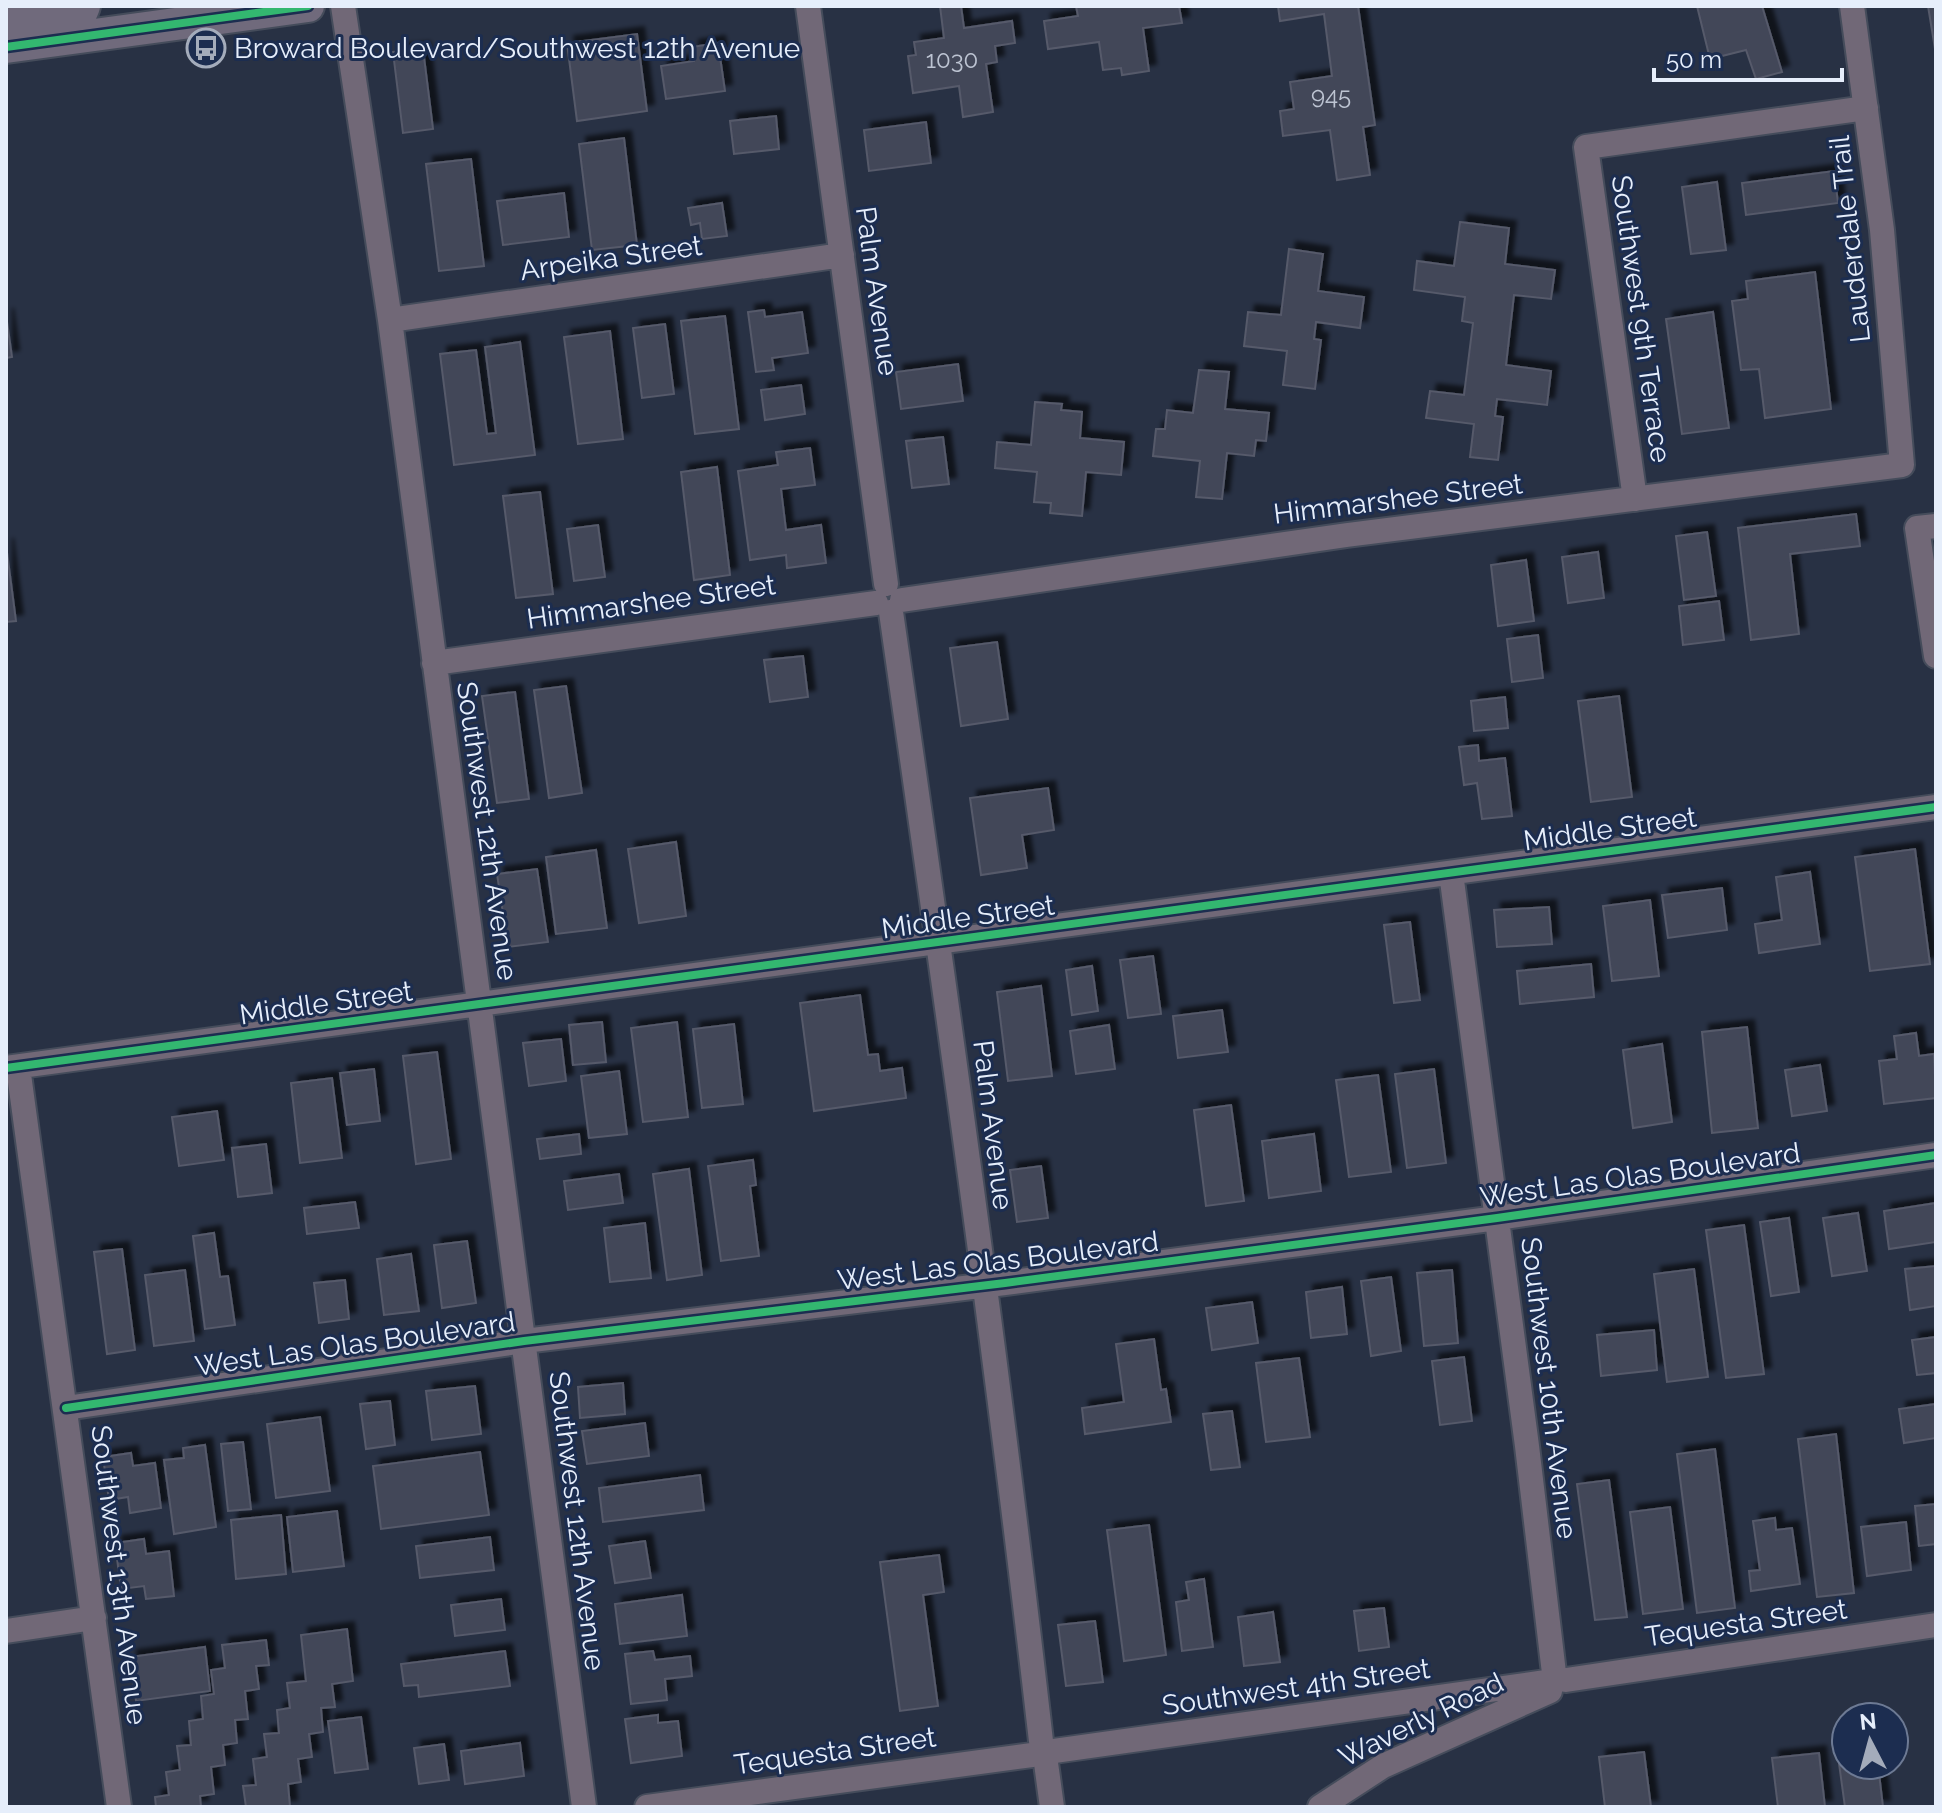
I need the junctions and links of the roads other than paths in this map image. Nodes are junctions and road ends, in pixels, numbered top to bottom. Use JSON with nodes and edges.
{"nodes":[{"id":1,"x":84,"y":6,"type":"edge"},
{"id":2,"x":308,"y":6,"type":"edge"},
{"id":3,"x":343,"y":6,"type":"edge"},
{"id":4,"x":808,"y":6,"type":"edge"},
{"id":5,"x":1852,"y":6,"type":"edge"},
{"id":6,"x":6,"y":20,"type":"edge"},
{"id":7,"x":6,"y":47,"type":"edge"},
{"id":8,"x":1866,"y":108,"type":"junction"},
{"id":9,"x":842,"y":255,"type":"junction"},
{"id":10,"x":390,"y":320,"type":"junction"},
{"id":11,"x":1902,"y":465,"type":"joint"},
{"id":12,"x":1635,"y":499,"type":"junction"},
{"id":13,"x":1927,"y":527,"type":"edge"},
{"id":14,"x":889,"y":600,"type":"junction"},
{"id":15,"x":1936,"y":656,"type":"edge"},
{"id":16,"x":434,"y":663,"type":"junction"},
{"id":17,"x":1936,"y":807,"type":"edge"},
{"id":18,"x":1451,"y":873,"type":"junction"},
{"id":19,"x":939,"y":943,"type":"junction"},
{"id":20,"x":480,"y":1005,"type":"junction"},
{"id":21,"x":12,"y":1068,"type":"edge"},
{"id":22,"x":1936,"y":1155,"type":"edge"},
{"id":23,"x":1497,"y":1218,"type":"junction"},
{"id":24,"x":984,"y":1286,"type":"junction"},
{"id":25,"x":524,"y":1341,"type":"junction"},
{"id":26,"x":66,"y":1408,"type":"junction"},
{"id":27,"x":94,"y":1618,"type":"junction"},
{"id":28,"x":1936,"y":1625,"type":"edge"},
{"id":29,"x":6,"y":1631,"type":"edge"},
{"id":30,"x":1554,"y":1681,"type":"junction"},
{"id":31,"x":1043,"y":1752,"type":"junction"},
{"id":32,"x":119,"y":1807,"type":"edge"},
{"id":33,"x":584,"y":1807,"type":"edge"},
{"id":34,"x":647,"y":1807,"type":"edge"},
{"id":35,"x":1052,"y":1807,"type":"edge"},
{"id":36,"x":1320,"y":1807,"type":"edge"}],
"edges":[{"from":1,"to":6,"type":"main road"},
{"from":2,"to":7,"type":"main road"},
{"from":3,"to":10,"type":"street","name":"Southwest 12th Avenue"},
{"from":4,"to":9,"type":"street","name":"Palm Avenue"},
{"from":5,"to":8,"type":"street","name":"Lauderdale Trail"},
{"from":8,"to":11,"type":"street","name":"Lauderdale Trail"},
{"from":8,"to":12,"type":"street","name":"Southwest 9th Terrace"},
{"from":9,"to":10,"type":"street","name":"Arpeika Street"},
{"from":9,"to":14,"type":"street","name":"Palm Avenue"},
{"from":10,"to":16,"type":"street","name":"Southwest 12th Avenue"},
{"from":11,"to":12,"type":"street","name":"Himmarshee Street"},
{"from":12,"to":14,"type":"street","name":"Himmarshee Street"},
{"from":13,"to":15,"type":"street"},
{"from":14,"to":16,"type":"street","name":"Himmarshee Street"},
{"from":14,"to":19,"type":"street","name":"Palm Avenue"},
{"from":16,"to":20,"type":"street","name":"Southwest 12th Avenue"},
{"from":17,"to":18,"type":"street","name":"Middle Street"},
{"from":18,"to":19,"type":"street","name":"Middle Street"},
{"from":18,"to":23,"type":"street","name":"Southwest 10th Avenue"},
{"from":19,"to":20,"type":"street","name":"Middle Street"},
{"from":19,"to":24,"type":"street","name":"Palm Avenue"},
{"from":20,"to":21,"type":"street","name":"Middle Street"},
{"from":20,"to":25,"type":"street","name":"Southwest 12th Avenue"},
{"from":21,"to":26,"type":"street","name":"Southwest 13th Avenue"},
{"from":22,"to":23,"type":"street","name":"West Las Olas Boulevard"},
{"from":23,"to":24,"type":"street","name":"West Las Olas Boulevard"},
{"from":23,"to":30,"type":"street","name":"Southwest 10th Avenue"},
{"from":24,"to":25,"type":"street","name":"West Las Olas Boulevard"},
{"from":24,"to":31,"type":"street","name":"Palm Avenue"},
{"from":25,"to":26,"type":"street","name":"West Las Olas Boulevard"},
{"from":25,"to":33,"type":"street","name":"Southwest 12th Avenue"},
{"from":26,"to":27,"type":"street","name":"Southwest 13th Avenue"},
{"from":27,"to":29,"type":"street"},
{"from":27,"to":32,"type":"street","name":"Southwest 13th Avenue"},
{"from":28,"to":30,"type":"street","name":"Tequesta Street"},
{"from":30,"to":31,"type":"street","name":"Southwest 4th Street"},
{"from":30,"to":36,"type":"street","name":"Waverly Road"},
{"from":31,"to":34,"type":"street","name":"Tequesta Street"},
{"from":31,"to":35,"type":"street","name":"Palm Avenue"}]}
